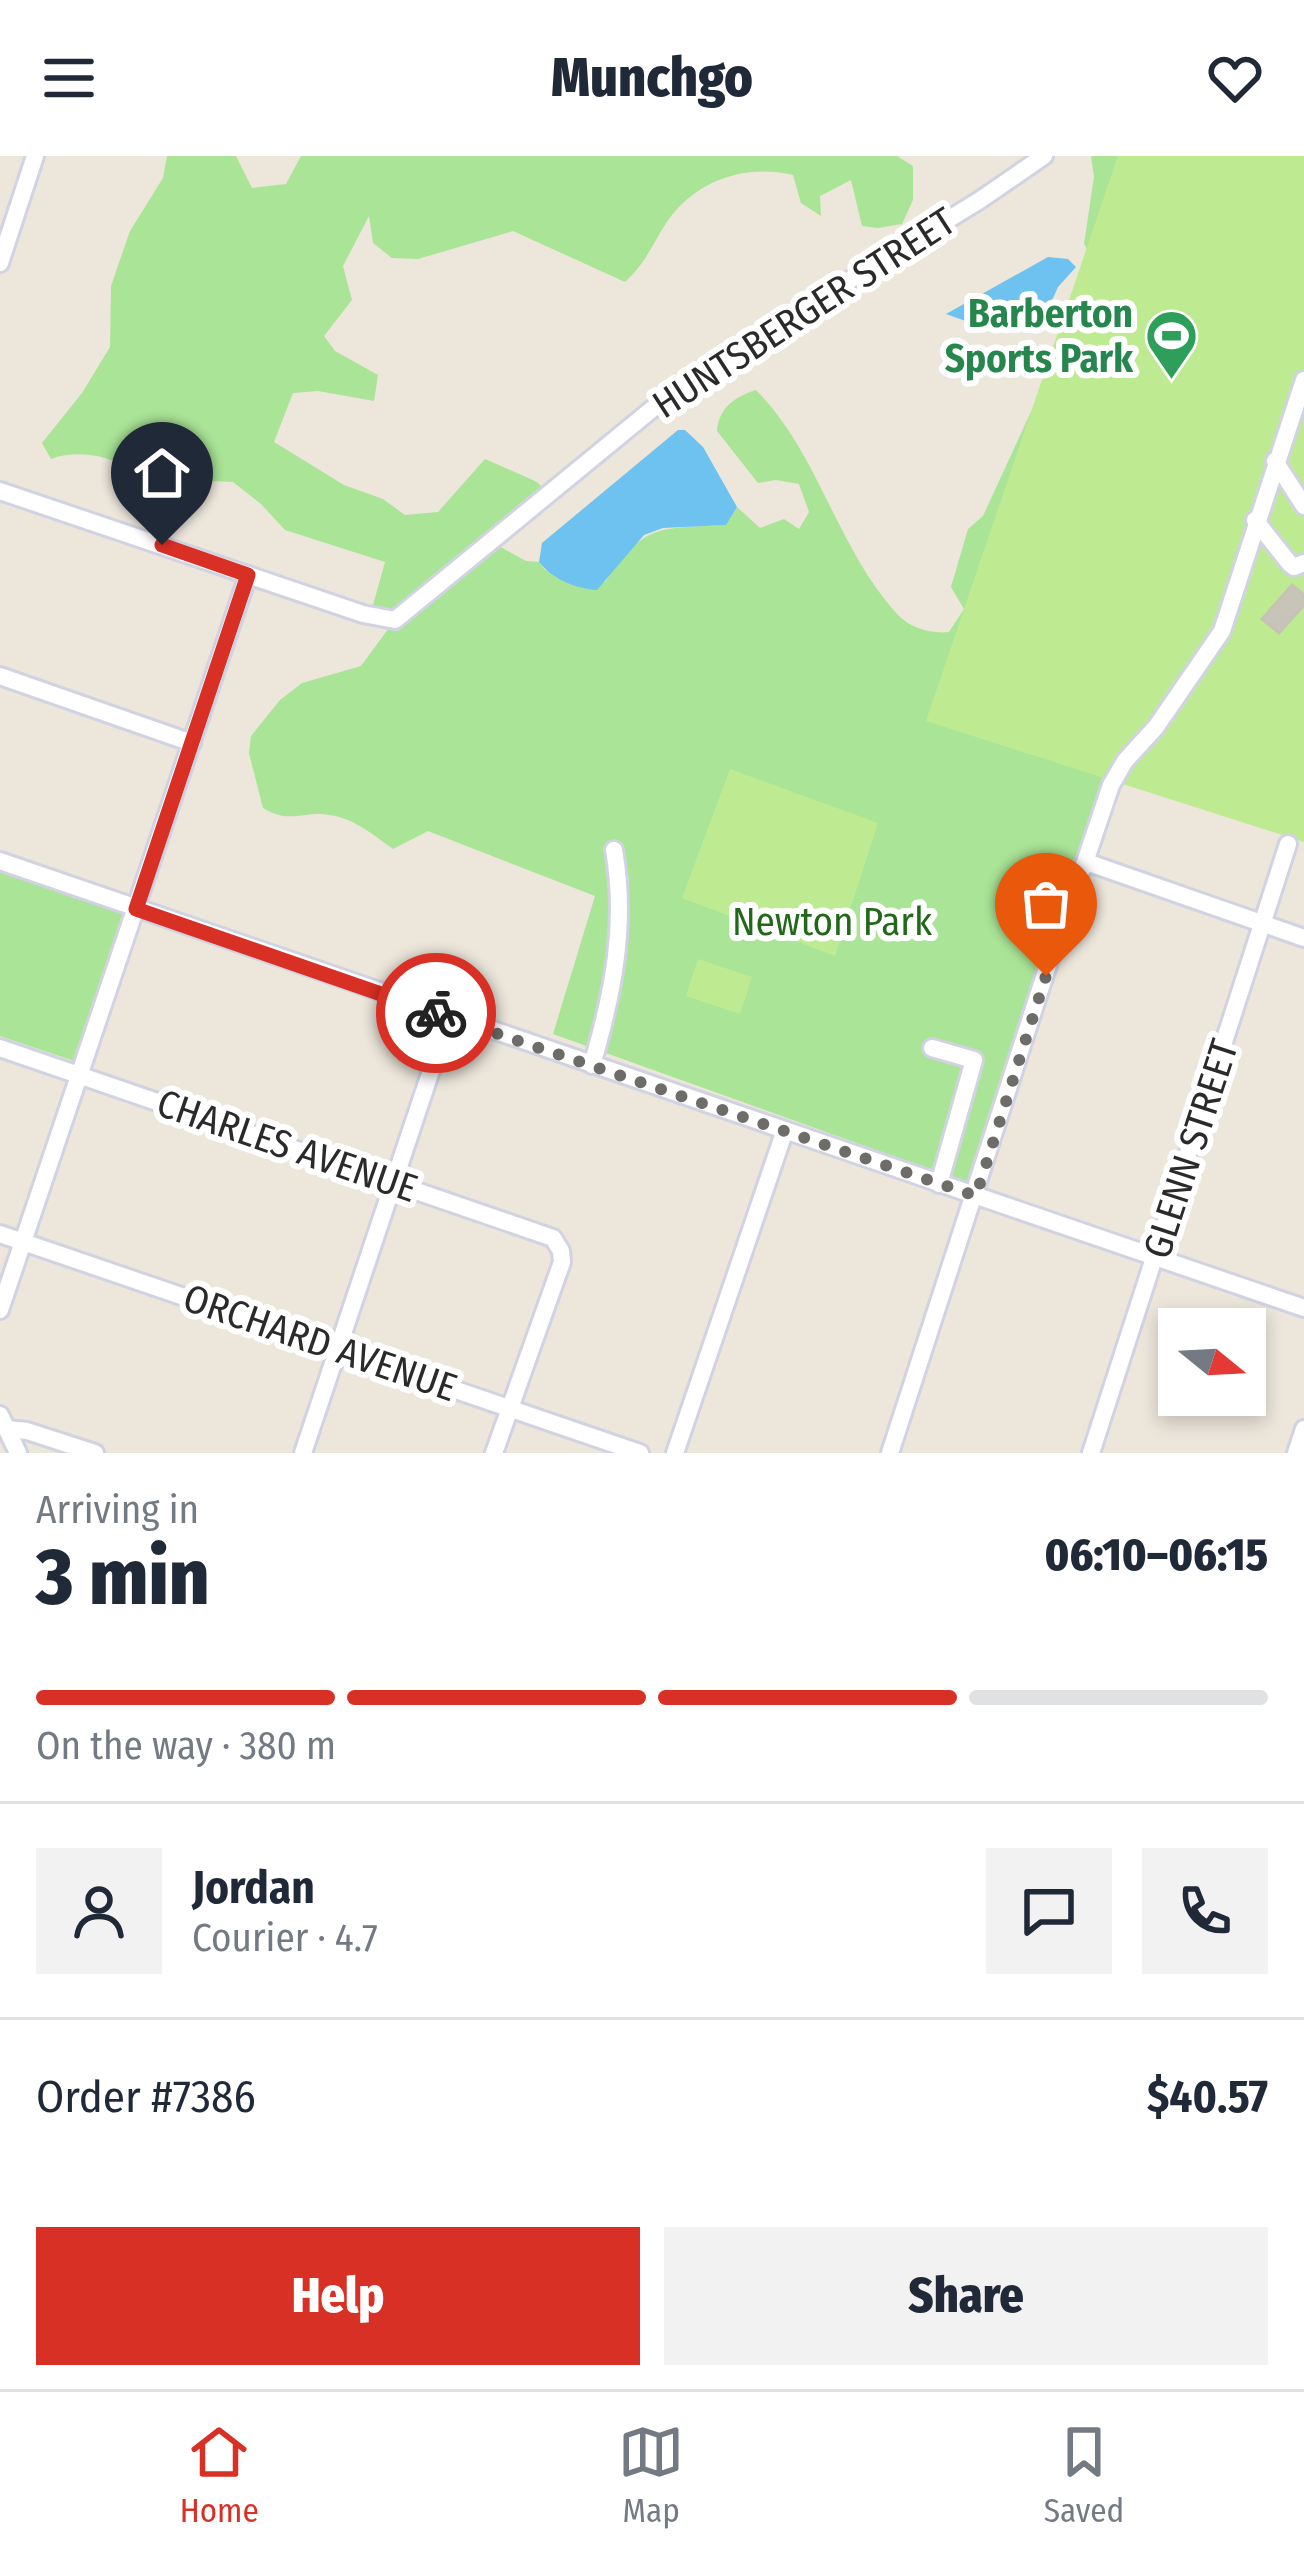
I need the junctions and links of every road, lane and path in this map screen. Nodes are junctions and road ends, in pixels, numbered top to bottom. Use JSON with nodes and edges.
{"nodes":[{"id":1,"x":35,"y":156,"type":"edge"},
{"id":2,"x":1044,"y":156,"type":"edge"},
{"id":3,"x":0,"y":263,"type":"edge"},
{"id":4,"x":1304,"y":380,"type":"edge"},
{"id":5,"x":1294,"y":406,"type":"junction"},
{"id":6,"x":1304,"y":423,"type":"edge"},
{"id":7,"x":1275,"y":461,"type":"junction"},
{"id":8,"x":0,"y":490,"type":"edge"},
{"id":9,"x":1304,"y":506,"type":"edge"},
{"id":10,"x":1256,"y":520,"type":"junction"},
{"id":11,"x":1304,"y":563,"type":"edge"},
{"id":12,"x":248,"y":575,"type":"junction"},
{"id":13,"x":0,"y":676,"type":"edge"},
{"id":14,"x":192,"y":742,"type":"junction"},
{"id":15,"x":1288,"y":844,"type":"dead end"},
{"id":16,"x":614,"y":850,"type":"dead end"},
{"id":17,"x":0,"y":862,"type":"edge"},
{"id":18,"x":1084,"y":865,"type":"junction"},
{"id":19,"x":136,"y":909,"type":"junction"},
{"id":20,"x":1262,"y":924,"type":"junction"},
{"id":21,"x":1304,"y":938,"type":"edge"},
{"id":22,"x":449,"y":1018,"type":"junction"},
{"id":23,"x":0,"y":1048,"type":"edge"},
{"id":24,"x":932,"y":1048,"type":"dead end"},
{"id":25,"x":592,"y":1065,"type":"junction"},
{"id":26,"x":78,"y":1075,"type":"junction"},
{"id":27,"x":784,"y":1133,"type":"junction"},
{"id":28,"x":394,"y":1183,"type":"junction"},
{"id":29,"x":939,"y":1184,"type":"junction"},
{"id":30,"x":976,"y":1196,"type":"junction"},
{"id":31,"x":0,"y":1234,"type":"edge"},
{"id":32,"x":23,"y":1242,"type":"junction"},
{"id":33,"x":1156,"y":1258,"type":"junction"},
{"id":34,"x":1304,"y":1308,"type":"edge"},
{"id":35,"x":0,"y":1310,"type":"edge"},
{"id":36,"x":338,"y":1348,"type":"junction"},
{"id":37,"x":509,"y":1407,"type":"junction"},
{"id":38,"x":3,"y":1422,"type":"edge"},
{"id":39,"x":1304,"y":1429,"type":"edge"},
{"id":40,"x":18,"y":1453,"type":"edge"},
{"id":41,"x":95,"y":1453,"type":"edge"},
{"id":42,"x":303,"y":1453,"type":"edge"},
{"id":43,"x":494,"y":1453,"type":"edge"},
{"id":44,"x":640,"y":1453,"type":"edge"},
{"id":45,"x":675,"y":1453,"type":"edge"},
{"id":46,"x":890,"y":1453,"type":"edge"},
{"id":47,"x":1091,"y":1453,"type":"edge"},
{"id":48,"x":1296,"y":1453,"type":"edge"}],
"edges":[{"from":1,"to":3,"type":"street"},
{"from":2,"to":12,"type":"street","name":"HUNTSBERGER STREET"},
{"from":4,"to":5,"type":"street"},
{"from":5,"to":6,"type":"street"},
{"from":5,"to":7,"type":"street"},
{"from":7,"to":9,"type":"street"},
{"from":7,"to":10,"type":"street"},
{"from":8,"to":12,"type":"street"},
{"from":10,"to":11,"type":"street"},
{"from":10,"to":18,"type":"street"},
{"from":12,"to":14,"type":"street"},
{"from":13,"to":14,"type":"street"},
{"from":14,"to":19,"type":"street"},
{"from":15,"to":20,"type":"street","name":"GLENN STREET"},
{"from":16,"to":25,"type":"street"},
{"from":17,"to":19,"type":"street"},
{"from":18,"to":20,"type":"street"},
{"from":18,"to":30,"type":"street"},
{"from":19,"to":22,"type":"street"},
{"from":19,"to":26,"type":"street"},
{"from":20,"to":21,"type":"street"},
{"from":20,"to":33,"type":"street","name":"GLENN STREET"},
{"from":22,"to":25,"type":"street"},
{"from":22,"to":28,"type":"street"},
{"from":23,"to":26,"type":"street","name":"CHARLES AVENUE"},
{"from":24,"to":29,"type":"street"},
{"from":25,"to":27,"type":"street"},
{"from":26,"to":28,"type":"street","name":"CHARLES AVENUE"},
{"from":26,"to":32,"type":"street"},
{"from":27,"to":29,"type":"street"},
{"from":27,"to":45,"type":"street"},
{"from":28,"to":36,"type":"street"},
{"from":28,"to":37,"type":"street","name":"CHARLES AVENUE"},
{"from":29,"to":30,"type":"street"},
{"from":30,"to":33,"type":"street"},
{"from":30,"to":46,"type":"street"},
{"from":31,"to":32,"type":"street","name":"ORCHARD AVENUE"},
{"from":32,"to":35,"type":"street"},
{"from":32,"to":36,"type":"street","name":"ORCHARD AVENUE"},
{"from":33,"to":34,"type":"street"},
{"from":33,"to":47,"type":"street","name":"GLENN STREET"},
{"from":36,"to":37,"type":"street","name":"ORCHARD AVENUE"},
{"from":36,"to":42,"type":"street"},
{"from":37,"to":43,"type":"street"},
{"from":37,"to":44,"type":"street","name":"ORCHARD AVENUE"},
{"from":38,"to":40,"type":"street"},
{"from":38,"to":41,"type":"street"},
{"from":39,"to":48,"type":"street"}]}
